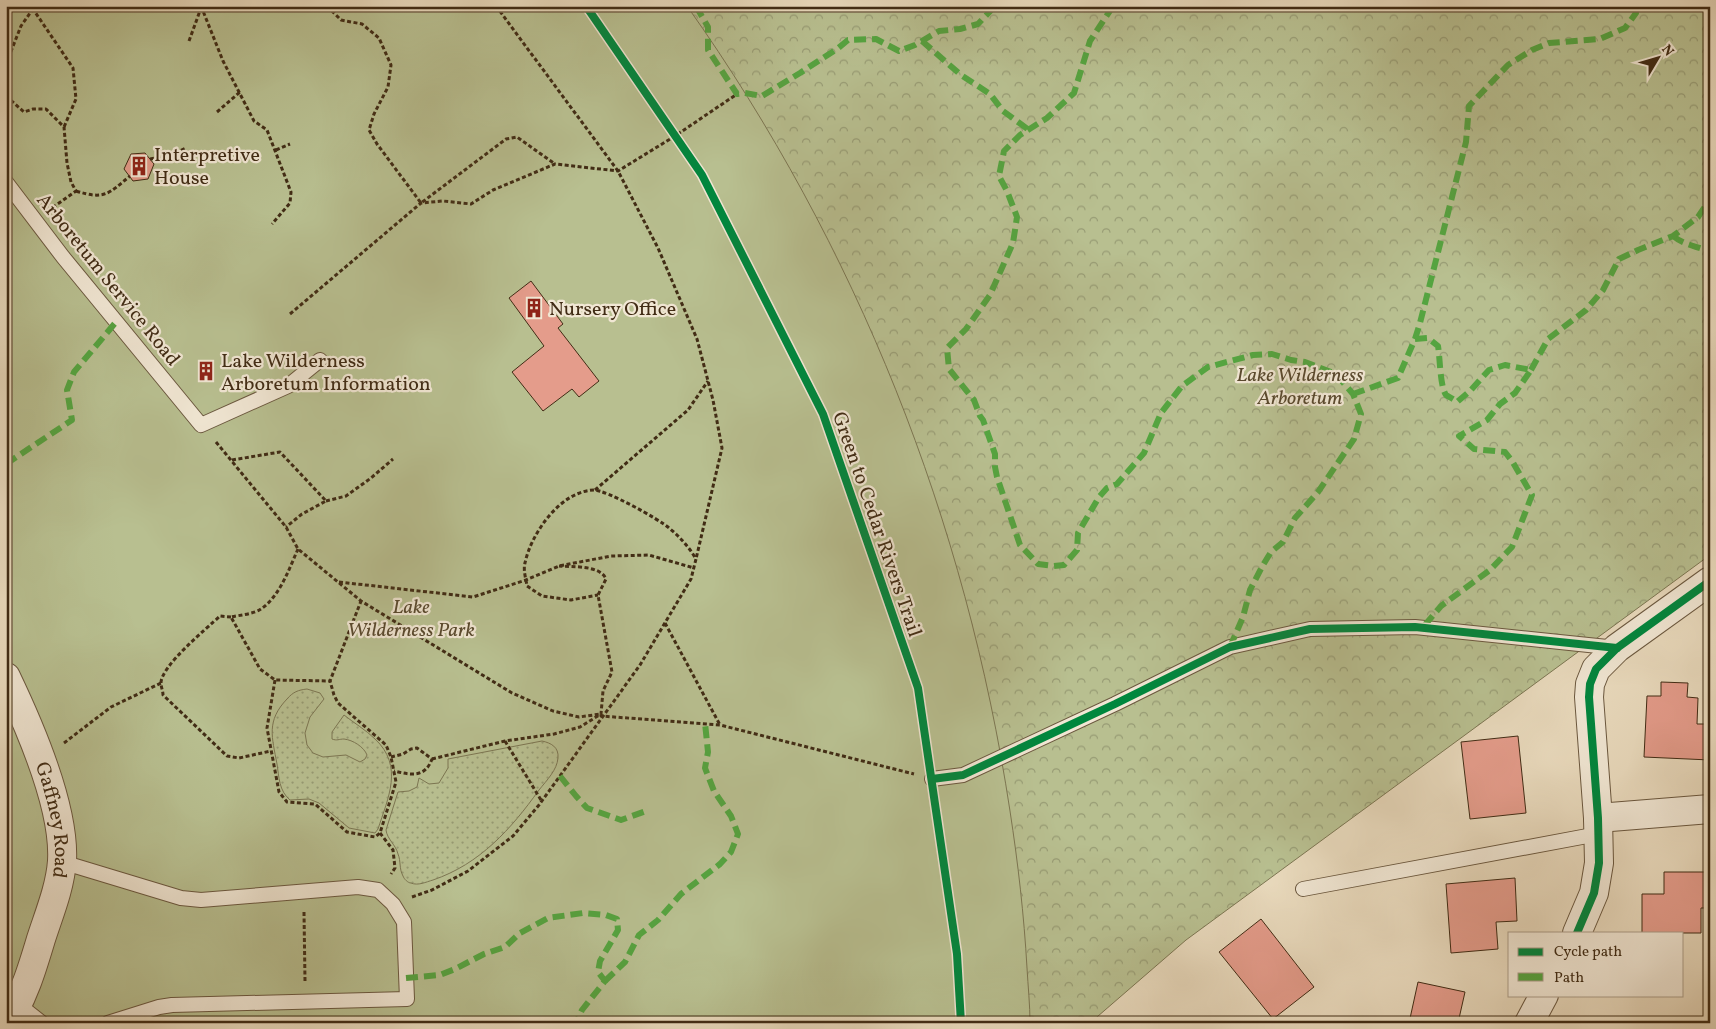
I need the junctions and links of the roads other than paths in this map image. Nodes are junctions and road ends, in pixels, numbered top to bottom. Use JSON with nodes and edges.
{"nodes":[{"id":1,"x":6,"y":182,"type":"edge"},
{"id":2,"x":320,"y":360,"type":"dead end"},
{"id":3,"x":1710,"y":581,"type":"edge"},
{"id":4,"x":1617,"y":648,"type":"junction"},
{"id":5,"x":6,"y":677,"type":"edge"},
{"id":6,"x":932,"y":779,"type":"road end"},
{"id":7,"x":1710,"y":809,"type":"edge"},
{"id":8,"x":1598,"y":826,"type":"junction"},
{"id":9,"x":62,"y":862,"type":"junction"},
{"id":10,"x":1303,"y":889,"type":"dead end"},
{"id":11,"x":1577,"y":932,"type":"edge"},
{"id":12,"x":1543,"y":996,"type":"edge"},
{"id":13,"x":13,"y":1014,"type":"edge"},
{"id":14,"x":42,"y":1023,"type":"edge"},
{"id":15,"x":108,"y":1023,"type":"edge"},
{"id":16,"x":1529,"y":1023,"type":"edge"}],
"edges":[{"from":1,"to":2,"type":"lane","name":"Arboretum Service Road"},
{"from":3,"to":4,"type":"street"},
{"from":4,"to":6,"type":"lane"},
{"from":4,"to":8,"type":"street"},
{"from":5,"to":9,"type":"street","name":"Gaffney Road"},
{"from":7,"to":8,"type":"street"},
{"from":8,"to":10,"type":"lane"},
{"from":8,"to":11,"type":"street"},
{"from":9,"to":13,"type":"street","name":"Gaffney Road"},
{"from":9,"to":15,"type":"lane"},
{"from":12,"to":16,"type":"street"},
{"from":13,"to":14,"type":"lane"}]}
